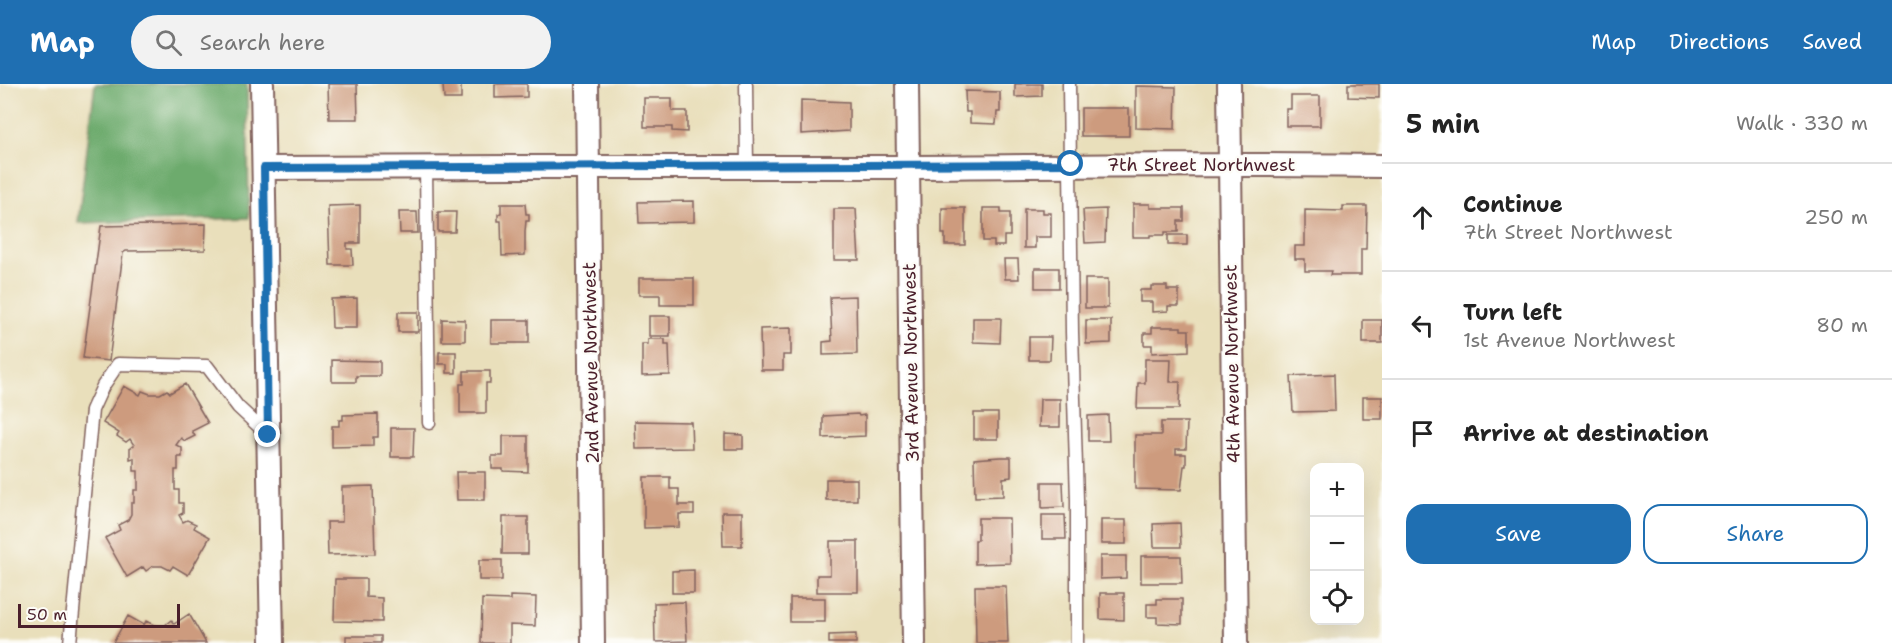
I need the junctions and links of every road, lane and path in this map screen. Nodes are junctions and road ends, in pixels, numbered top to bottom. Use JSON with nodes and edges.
{"nodes":[{"id":1,"x":262,"y":84,"type":"edge"},
{"id":2,"x":587,"y":84,"type":"edge"},
{"id":3,"x":746,"y":84,"type":"edge"},
{"id":4,"x":907,"y":84,"type":"edge"},
{"id":5,"x":1070,"y":84,"type":"edge"},
{"id":6,"x":1229,"y":84,"type":"edge"},
{"id":7,"x":1071,"y":164,"type":"junction"},
{"id":8,"x":589,"y":165,"type":"junction"},
{"id":9,"x":1230,"y":165,"type":"junction"},
{"id":10,"x":426,"y":166,"type":"junction"},
{"id":11,"x":908,"y":166,"type":"junction"},
{"id":12,"x":1382,"y":166,"type":"edge"},
{"id":13,"x":747,"y":167,"type":"junction"},
{"id":14,"x":264,"y":168,"type":"junction"},
{"id":15,"x":429,"y":423,"type":"dead end"},
{"id":16,"x":268,"y":435,"type":"junction"},
{"id":17,"x":70,"y":643,"type":"edge"},
{"id":18,"x":272,"y":643,"type":"edge"},
{"id":19,"x":593,"y":643,"type":"edge"},
{"id":20,"x":914,"y":643,"type":"edge"},
{"id":21,"x":1077,"y":643,"type":"edge"},
{"id":22,"x":1236,"y":643,"type":"edge"}],
"edges":[{"from":1,"to":14,"type":"street"},
{"from":2,"to":8,"type":"street","name":"2nd Avenue Northwest"},
{"from":3,"to":13,"type":"lane"},
{"from":4,"to":11,"type":"street","name":"3rd Avenue Northwest"},
{"from":5,"to":7,"type":"lane"},
{"from":6,"to":9,"type":"street","name":"4th Avenue Northwest"},
{"from":7,"to":9,"type":"street","name":"7th Street Northwest"},
{"from":7,"to":11,"type":"street","name":"7th Street Northwest"},
{"from":7,"to":21,"type":"lane"},
{"from":8,"to":10,"type":"street","name":"7th Street Northwest"},
{"from":8,"to":13,"type":"street","name":"7th Street Northwest"},
{"from":8,"to":19,"type":"street","name":"2nd Avenue Northwest"},
{"from":9,"to":12,"type":"street","name":"7th Street Northwest"},
{"from":9,"to":22,"type":"street","name":"4th Avenue Northwest"},
{"from":10,"to":14,"type":"street","name":"7th Street Northwest"},
{"from":10,"to":15,"type":"lane"},
{"from":11,"to":13,"type":"street","name":"7th Street Northwest"},
{"from":11,"to":20,"type":"street","name":"3rd Avenue Northwest"},
{"from":14,"to":16,"type":"street"},
{"from":16,"to":17,"type":"lane"},
{"from":16,"to":18,"type":"street"}]}
